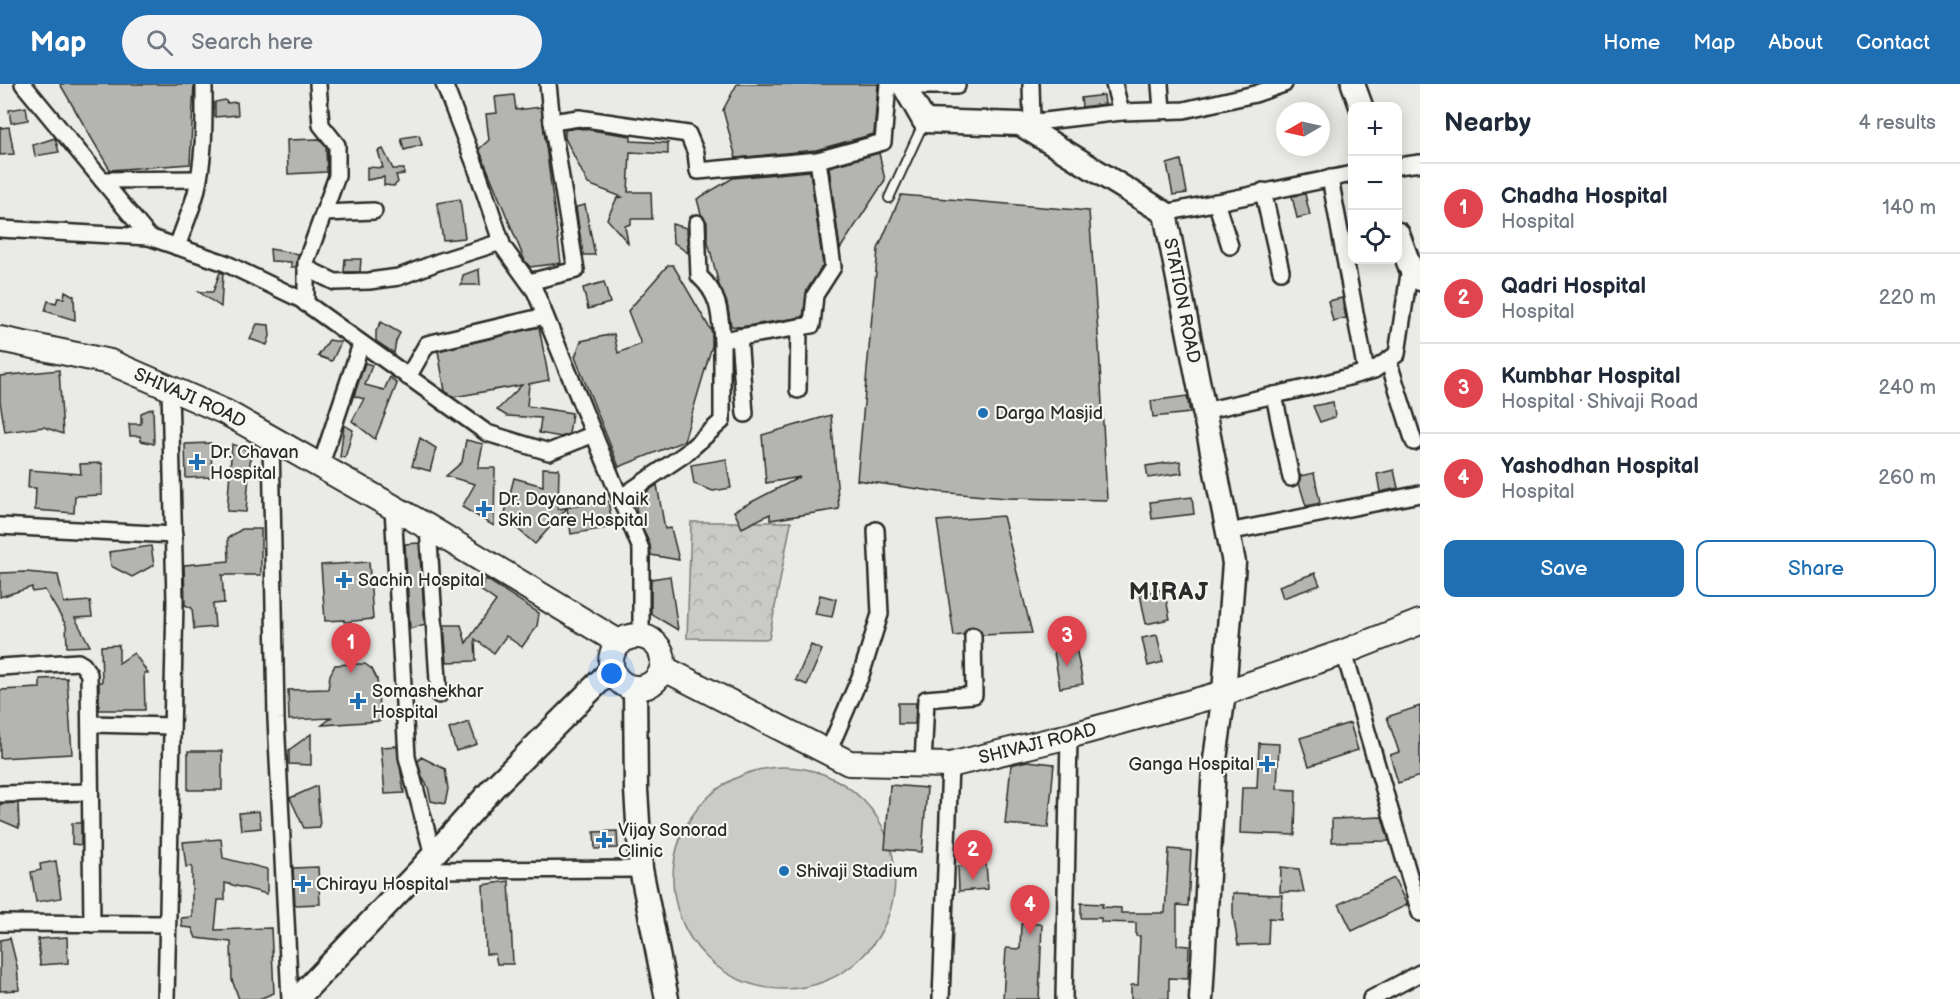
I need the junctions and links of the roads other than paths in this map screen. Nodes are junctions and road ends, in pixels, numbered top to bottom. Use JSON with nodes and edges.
{"nodes":[{"id":1,"x":23,"y":84,"type":"edge"},
{"id":2,"x":204,"y":84,"type":"edge"},
{"id":3,"x":318,"y":84,"type":"edge"},
{"id":4,"x":444,"y":84,"type":"edge"},
{"id":5,"x":549,"y":84,"type":"edge"},
{"id":6,"x":957,"y":84,"type":"edge"},
{"id":7,"x":1031,"y":84,"type":"edge"},
{"id":8,"x":1114,"y":84,"type":"edge"},
{"id":9,"x":1160,"y":84,"type":"edge"},
{"id":10,"x":1284,"y":84,"type":"edge"},
{"id":11,"x":1353,"y":84,"type":"edge"},
{"id":12,"x":899,"y":85,"type":"edge"},
{"id":13,"x":1360,"y":102,"type":"edge"},
{"id":14,"x":1162,"y":110,"type":"junction"},
{"id":15,"x":1121,"y":112,"type":"junction"},
{"id":16,"x":924,"y":121,"type":"junction"},
{"id":17,"x":552,"y":122,"type":"junction"},
{"id":18,"x":1026,"y":123,"type":"junction"},
{"id":19,"x":818,"y":160,"type":"junction"},
{"id":20,"x":1420,"y":164,"type":"edge"},
{"id":21,"x":1402,"y":166,"type":"edge"},
{"id":22,"x":1348,"y":175,"type":"edge"},
{"id":23,"x":198,"y":178,"type":"junction"},
{"id":24,"x":1330,"y":178,"type":"junction"},
{"id":25,"x":102,"y":180,"type":"junction"},
{"id":26,"x":1263,"y":191,"type":"junction"},
{"id":27,"x":889,"y":198,"type":"dead end"},
{"id":28,"x":1216,"y":202,"type":"junction"},
{"id":29,"x":374,"y":211,"type":"dead end"},
{"id":30,"x":324,"y":213,"type":"junction"},
{"id":31,"x":1165,"y":213,"type":"junction"},
{"id":32,"x":697,"y":223,"type":"dead end"},
{"id":33,"x":0,"y":229,"type":"edge"},
{"id":34,"x":149,"y":237,"type":"junction"},
{"id":35,"x":501,"y":242,"type":"junction"},
{"id":36,"x":1402,"y":243,"type":"edge"},
{"id":37,"x":1230,"y":246,"type":"dead end"},
{"id":38,"x":177,"y":247,"type":"junction"},
{"id":39,"x":306,"y":268,"type":"junction"},
{"id":40,"x":1281,"y":271,"type":"dead end"},
{"id":41,"x":1415,"y":273,"type":"edge"},
{"id":42,"x":528,"y":282,"type":"junction"},
{"id":43,"x":306,"y":304,"type":"junction"},
{"id":44,"x":545,"y":316,"type":"junction"},
{"id":45,"x":799,"y":327,"type":"junction"},
{"id":46,"x":739,"y":337,"type":"junction"},
{"id":47,"x":0,"y":339,"type":"edge"},
{"id":48,"x":722,"y":340,"type":"junction"},
{"id":49,"x":361,"y":344,"type":"junction"},
{"id":50,"x":1388,"y":360,"type":"junction"},
{"id":51,"x":1366,"y":372,"type":"junction"},
{"id":52,"x":408,"y":377,"type":"junction"},
{"id":53,"x":170,"y":388,"type":"junction"},
{"id":54,"x":798,"y":390,"type":"dead end"},
{"id":55,"x":1274,"y":395,"type":"junction"},
{"id":56,"x":1204,"y":411,"type":"junction"},
{"id":57,"x":745,"y":414,"type":"dead end"},
{"id":58,"x":594,"y":434,"type":"junction"},
{"id":59,"x":271,"y":440,"type":"junction"},
{"id":60,"x":1413,"y":442,"type":"dead end"},
{"id":61,"x":320,"y":467,"type":"junction"},
{"id":62,"x":1291,"y":478,"type":"dead end"},
{"id":63,"x":1420,"y":494,"type":"edge"},
{"id":64,"x":620,"y":498,"type":"junction"},
{"id":65,"x":393,"y":508,"type":"junction"},
{"id":66,"x":0,"y":526,"type":"edge"},
{"id":67,"x":428,"y":527,"type":"junction"},
{"id":68,"x":876,"y":530,"type":"dead end"},
{"id":69,"x":1228,"y":532,"type":"junction"},
{"id":70,"x":174,"y":535,"type":"junction"},
{"id":71,"x":1420,"y":621,"type":"edge"},
{"id":72,"x":973,"y":636,"type":"dead end"},
{"id":73,"x":630,"y":639,"type":"junction"},
{"id":74,"x":1344,"y":652,"type":"junction"},
{"id":75,"x":0,"y":667,"type":"edge"},
{"id":76,"x":663,"y":668,"type":"junction"},
{"id":77,"x":612,"y":669,"type":"junction"},
{"id":78,"x":635,"y":688,"type":"junction"},
{"id":79,"x":1224,"y":693,"type":"junction"},
{"id":80,"x":439,"y":695,"type":"dead end"},
{"id":81,"x":90,"y":724,"type":"junction"},
{"id":82,"x":172,"y":726,"type":"junction"},
{"id":83,"x":1069,"y":736,"type":"junction"},
{"id":84,"x":828,"y":752,"type":"junction"},
{"id":85,"x":923,"y":765,"type":"junction"},
{"id":86,"x":950,"y":765,"type":"junction"},
{"id":87,"x":90,"y":792,"type":"junction"},
{"id":88,"x":0,"y":794,"type":"edge"},
{"id":89,"x":427,"y":862,"type":"junction"},
{"id":90,"x":641,"y":870,"type":"junction"},
{"id":91,"x":1420,"y":913,"type":"edge"},
{"id":92,"x":0,"y":923,"type":"edge"},
{"id":93,"x":92,"y":924,"type":"junction"},
{"id":94,"x":167,"y":924,"type":"junction"},
{"id":95,"x":1420,"y":973,"type":"edge"},
{"id":96,"x":166,"y":999,"type":"edge"},
{"id":97,"x":291,"y":999,"type":"edge"},
{"id":98,"x":297,"y":999,"type":"edge"},
{"id":99,"x":668,"y":999,"type":"edge"},
{"id":100,"x":940,"y":999,"type":"edge"},
{"id":101,"x":1064,"y":999,"type":"edge"},
{"id":102,"x":1201,"y":999,"type":"edge"},
{"id":103,"x":1371,"y":999,"type":"edge"}],
"edges":[{"from":1,"to":25,"type":"street"},
{"from":2,"to":23,"type":"street"},
{"from":3,"to":30,"type":"street"},
{"from":4,"to":35,"type":"street"},
{"from":5,"to":17,"type":"street"},
{"from":6,"to":12,"type":"street"},
{"from":7,"to":18,"type":"street"},
{"from":8,"to":15,"type":"street"},
{"from":9,"to":14,"type":"street"},
{"from":10,"to":14,"type":"street"},
{"from":11,"to":13,"type":"main road"},
{"from":12,"to":16,"type":"main road"},
{"from":12,"to":19,"type":"street"},
{"from":14,"to":15,"type":"street"},
{"from":15,"to":18,"type":"street"},
{"from":16,"to":18,"type":"main road","name":"STATION ROAD"},
{"from":16,"to":27,"type":"lane"},
{"from":17,"to":19,"type":"street"},
{"from":17,"to":42,"type":"street"},
{"from":18,"to":31,"type":"main road","name":"STATION ROAD"},
{"from":19,"to":45,"type":"street"},
{"from":20,"to":21,"type":"street"},
{"from":22,"to":24,"type":"street"},
{"from":23,"to":25,"type":"street"},
{"from":23,"to":38,"type":"street"},
{"from":24,"to":26,"type":"street"},
{"from":24,"to":51,"type":"street"},
{"from":25,"to":34,"type":"street"},
{"from":26,"to":28,"type":"street"},
{"from":26,"to":40,"type":"street"},
{"from":28,"to":31,"type":"street"},
{"from":28,"to":37,"type":"street"},
{"from":29,"to":30,"type":"street"},
{"from":30,"to":39,"type":"street"},
{"from":31,"to":56,"type":"main road","name":"STATION ROAD"},
{"from":32,"to":48,"type":"street"},
{"from":33,"to":34,"type":"street"},
{"from":34,"to":38,"type":"street"},
{"from":35,"to":39,"type":"street"},
{"from":35,"to":42,"type":"street"},
{"from":36,"to":41,"type":"main road"},
{"from":38,"to":43,"type":"street"},
{"from":39,"to":43,"type":"street"},
{"from":41,"to":50,"type":"street"},
{"from":42,"to":44,"type":"street"},
{"from":43,"to":49,"type":"street"},
{"from":44,"to":52,"type":"street"},
{"from":44,"to":58,"type":"street"},
{"from":45,"to":46,"type":"street"},
{"from":45,"to":54,"type":"street"},
{"from":46,"to":48,"type":"street"},
{"from":46,"to":57,"type":"street"},
{"from":47,"to":53,"type":"main road","name":"SHIVAJI ROAD"},
{"from":48,"to":64,"type":"street"},
{"from":49,"to":52,"type":"street"},
{"from":49,"to":61,"type":"street"},
{"from":50,"to":51,"type":"street"},
{"from":50,"to":60,"type":"street"},
{"from":51,"to":55,"type":"street"},
{"from":52,"to":58,"type":"street"},
{"from":53,"to":59,"type":"main road","name":"SHIVAJI ROAD"},
{"from":53,"to":70,"type":"street"},
{"from":55,"to":56,"type":"street"},
{"from":55,"to":62,"type":"street"},
{"from":56,"to":69,"type":"main road","name":"STATION ROAD"},
{"from":58,"to":64,"type":"street"},
{"from":59,"to":61,"type":"main road","name":"SHIVAJI ROAD"},
{"from":59,"to":97,"type":"street"},
{"from":61,"to":65,"type":"main road","name":"SHIVAJI ROAD"},
{"from":63,"to":69,"type":"street"},
{"from":64,"to":73,"type":"street"},
{"from":65,"to":67,"type":"main road","name":"SHIVAJI ROAD"},
{"from":65,"to":89,"type":"street"},
{"from":66,"to":70,"type":"street"},
{"from":67,"to":73,"type":"main road","name":"SHIVAJI ROAD"},
{"from":67,"to":80,"type":"street"},
{"from":68,"to":84,"type":"street"},
{"from":69,"to":79,"type":"main road","name":"STATION ROAD"},
{"from":70,"to":82,"type":"street"},
{"from":71,"to":74,"type":"main road","name":"SHIVAJI ROAD"},
{"from":72,"to":85,"type":"street"},
{"from":73,"to":76,"type":"main road"},
{"from":73,"to":77,"type":"main road"},
{"from":74,"to":79,"type":"main road","name":"SHIVAJI ROAD"},
{"from":74,"to":91,"type":"street"},
{"from":75,"to":81,"type":"street"},
{"from":76,"to":78,"type":"main road"},
{"from":76,"to":84,"type":"main road","name":"SHIVAJI ROAD"},
{"from":77,"to":78,"type":"main road"},
{"from":77,"to":89,"type":"main road"},
{"from":78,"to":90,"type":"main road"},
{"from":79,"to":83,"type":"main road","name":"SHIVAJI ROAD"},
{"from":79,"to":102,"type":"main road","name":"STATION ROAD"},
{"from":81,"to":82,"type":"street"},
{"from":81,"to":87,"type":"street"},
{"from":82,"to":94,"type":"street"},
{"from":83,"to":86,"type":"main road","name":"SHIVAJI ROAD"},
{"from":83,"to":101,"type":"street"},
{"from":84,"to":85,"type":"main road","name":"SHIVAJI ROAD"},
{"from":85,"to":86,"type":"main road","name":"SHIVAJI ROAD"},
{"from":86,"to":100,"type":"street"},
{"from":87,"to":88,"type":"street"},
{"from":87,"to":93,"type":"street"},
{"from":89,"to":90,"type":"street"},
{"from":89,"to":98,"type":"main road"},
{"from":90,"to":99,"type":"main road"},
{"from":92,"to":93,"type":"street"},
{"from":93,"to":94,"type":"street"},
{"from":94,"to":96,"type":"street"},
{"from":95,"to":103,"type":"street"}]}
